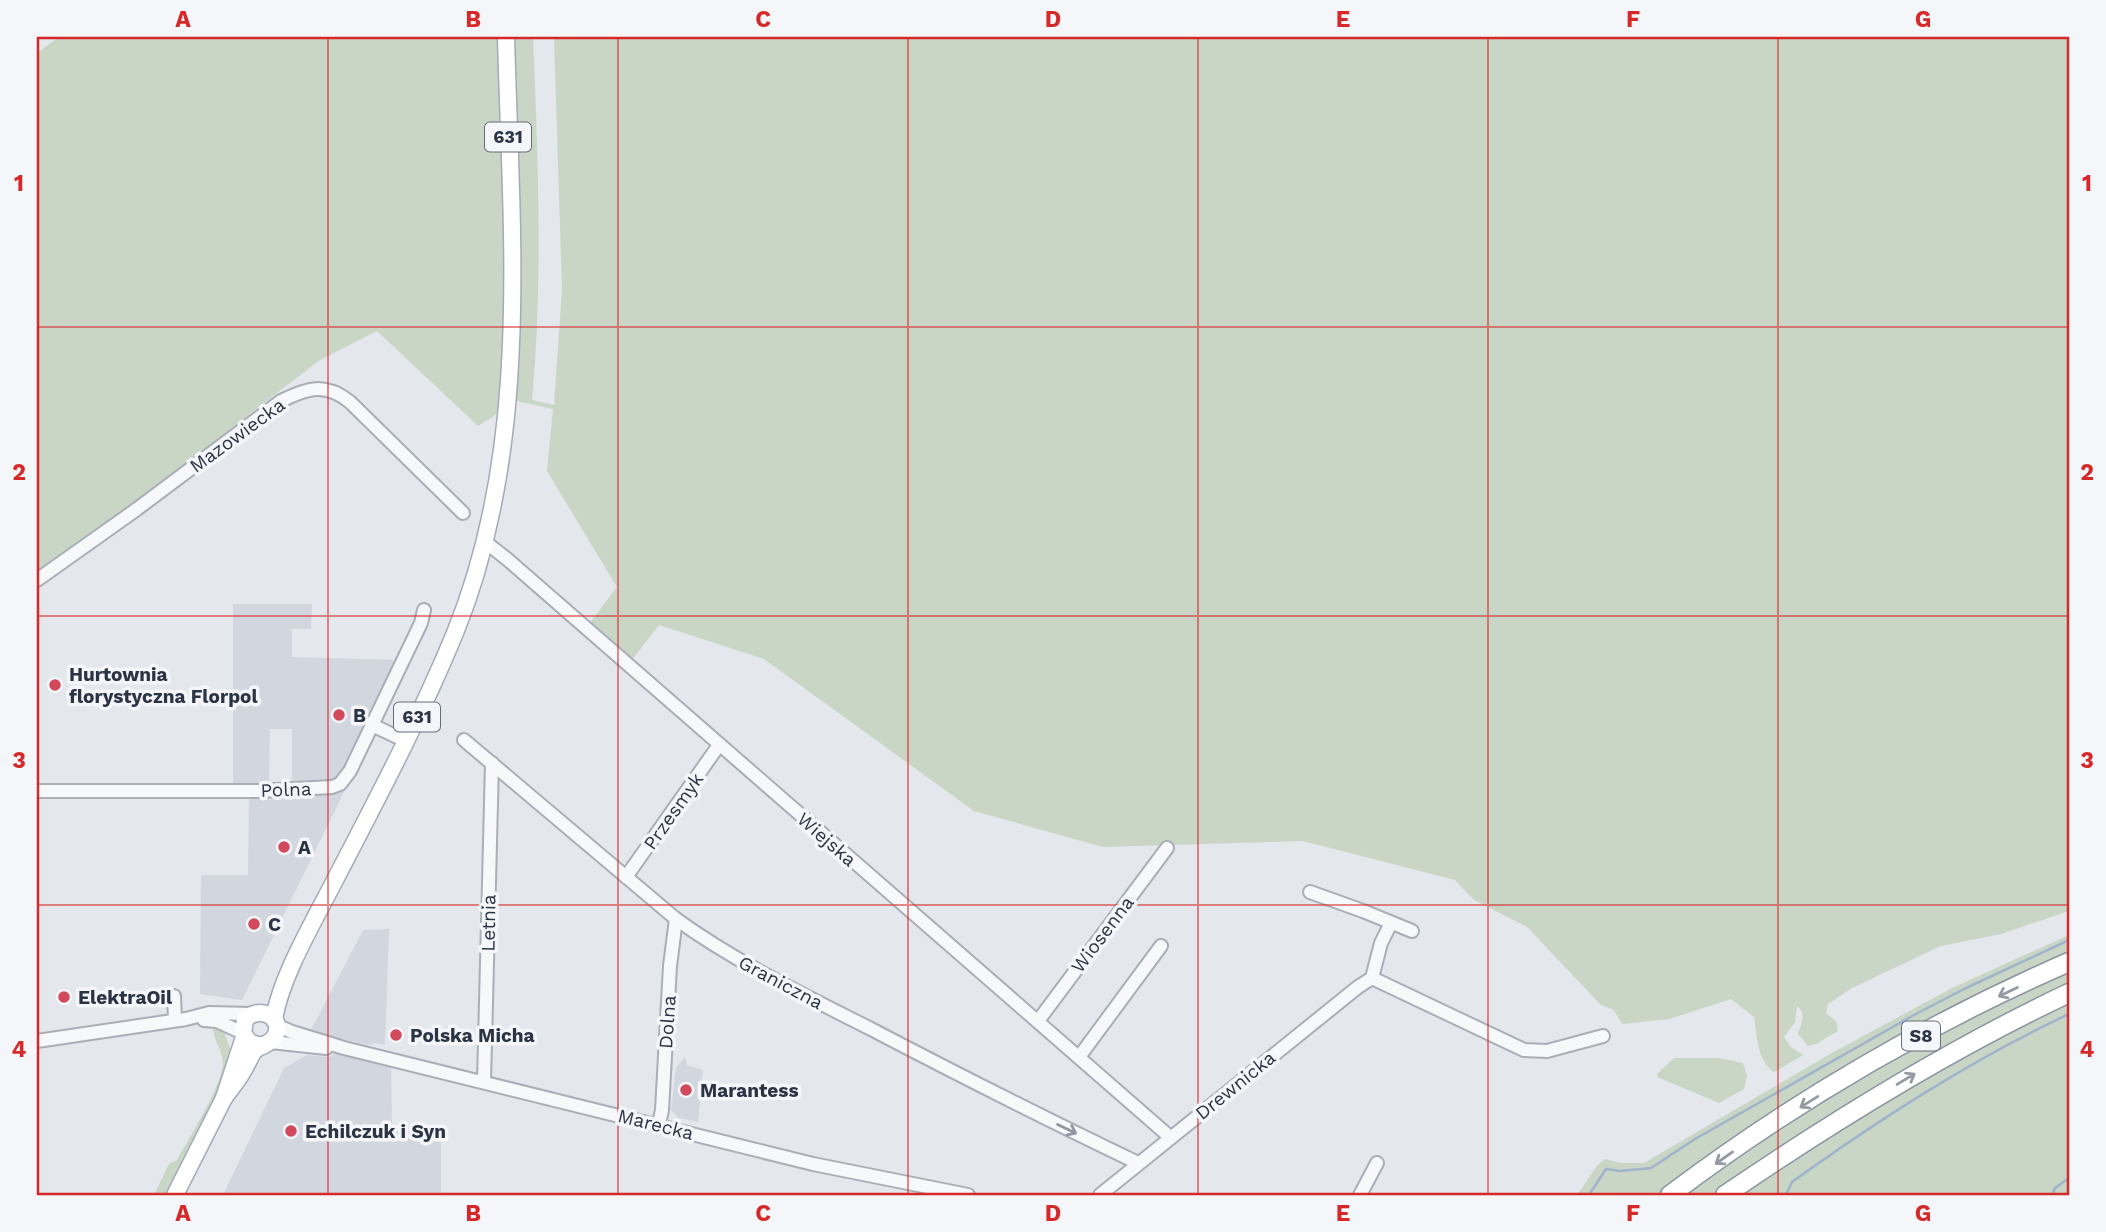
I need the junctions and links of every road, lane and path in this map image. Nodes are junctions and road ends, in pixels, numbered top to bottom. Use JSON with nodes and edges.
{"nodes":[{"id":1,"x":506,"y":37,"type":"edge"},
{"id":2,"x":463,"y":513,"type":"dead end"},
{"id":3,"x":484,"y":541,"type":"junction"},
{"id":4,"x":37,"y":580,"type":"edge"},
{"id":5,"x":425,"y":610,"type":"dead end"},
{"id":6,"x":372,"y":725,"type":"junction"},
{"id":7,"x":464,"y":740,"type":"dead end"},
{"id":8,"x":406,"y":741,"type":"junction"},
{"id":9,"x":719,"y":745,"type":"junction"},
{"id":10,"x":492,"y":763,"type":"junction"},
{"id":11,"x":37,"y":791,"type":"edge"},
{"id":12,"x":1167,"y":848,"type":"dead end"},
{"id":13,"x":626,"y":877,"type":"junction"},
{"id":14,"x":1310,"y":892,"type":"dead end"},
{"id":15,"x":677,"y":919,"type":"junction"},
{"id":16,"x":1391,"y":923,"type":"junction"},
{"id":17,"x":1412,"y":932,"type":"dead end"},
{"id":18,"x":302,"y":944,"type":"junction"},
{"id":19,"x":1161,"y":946,"type":"dead end"},
{"id":20,"x":2069,"y":962,"type":"edge"},
{"id":21,"x":1372,"y":978,"type":"junction"},
{"id":22,"x":2069,"y":993,"type":"edge"},
{"id":23,"x":174,"y":996,"type":"dead end"},
{"id":24,"x":253,"y":1013,"type":"junction"},
{"id":25,"x":181,"y":1019,"type":"junction"},
{"id":26,"x":1038,"y":1021,"type":"junction"},
{"id":27,"x":275,"y":1022,"type":"junction"},
{"id":28,"x":244,"y":1035,"type":"junction"},
{"id":29,"x":1603,"y":1036,"type":"dead end"},
{"id":30,"x":37,"y":1041,"type":"edge"},
{"id":31,"x":267,"y":1044,"type":"junction"},
{"id":32,"x":344,"y":1048,"type":"junction"},
{"id":33,"x":1079,"y":1057,"type":"junction"},
{"id":34,"x":485,"y":1082,"type":"junction"},
{"id":35,"x":224,"y":1098,"type":"junction"},
{"id":36,"x":659,"y":1124,"type":"junction"},
{"id":37,"x":1170,"y":1137,"type":"junction"},
{"id":38,"x":1138,"y":1163,"type":"junction"},
{"id":39,"x":1377,"y":1163,"type":"dead end"},
{"id":40,"x":175,"y":1195,"type":"edge"},
{"id":41,"x":968,"y":1195,"type":"edge"},
{"id":42,"x":1100,"y":1195,"type":"edge"},
{"id":43,"x":1360,"y":1195,"type":"edge"},
{"id":44,"x":1670,"y":1195,"type":"edge"},
{"id":45,"x":1725,"y":1195,"type":"edge"}],
"edges":[{"from":1,"to":3,"type":"main road","number":"631"},
{"from":2,"to":4,"type":"street","name":"Mazowiecka"},
{"from":3,"to":8,"type":"main road","number":"631"},
{"from":3,"to":9,"type":"street","name":"Wiejska"},
{"from":5,"to":6,"type":"street","name":"Polna"},
{"from":6,"to":8,"type":"street"},
{"from":6,"to":11,"type":"street","name":"Polna"},
{"from":7,"to":10,"type":"street","name":"Graniczna"},
{"from":8,"to":18,"type":"main road","number":"631"},
{"from":9,"to":13,"type":"street","name":"Przesmyk"},
{"from":9,"to":26,"type":"street","name":"Wiejska"},
{"from":10,"to":13,"type":"street","name":"Graniczna"},
{"from":10,"to":34,"type":"street","name":"Letnia"},
{"from":12,"to":26,"type":"street","name":"Wiosenna"},
{"from":13,"to":15,"type":"street","name":"Graniczna"},
{"from":14,"to":16,"type":"street"},
{"from":15,"to":36,"type":"street","name":"Dolna"},
{"from":15,"to":38,"type":"street","name":"Graniczna","one_way":true},
{"from":16,"to":17,"type":"street"},
{"from":16,"to":21,"type":"street"},
{"from":18,"to":24,"type":"main road","number":"631"},
{"from":18,"to":27,"type":"main road","number":"631"},
{"from":19,"to":33,"type":"street"},
{"from":20,"to":44,"type":"highway","number":"S8","one_way":true},
{"from":21,"to":29,"type":"street"},
{"from":21,"to":37,"type":"street","name":"Drewnicka"},
{"from":45,"to":22,"type":"highway","number":"S8","one_way":true},
{"from":23,"to":25,"type":"street"},
{"from":24,"to":25,"type":"street"},
{"from":24,"to":27,"type":"main road"},
{"from":24,"to":28,"type":"main road"},
{"from":25,"to":28,"type":"street"},
{"from":25,"to":30,"type":"street"},
{"from":26,"to":33,"type":"street","name":"Wiejska"},
{"from":27,"to":31,"type":"main road"},
{"from":27,"to":32,"type":"street","name":"Marecka"},
{"from":28,"to":31,"type":"main road"},
{"from":28,"to":35,"type":"main road"},
{"from":31,"to":32,"type":"street","name":"Marecka"},
{"from":31,"to":35,"type":"main road"},
{"from":32,"to":34,"type":"street","name":"Marecka"},
{"from":33,"to":37,"type":"street","name":"Wiejska"},
{"from":34,"to":36,"type":"street","name":"Marecka"},
{"from":35,"to":40,"type":"main road"},
{"from":36,"to":41,"type":"street","name":"Marecka"},
{"from":37,"to":38,"type":"street","name":"Drewnicka"},
{"from":38,"to":42,"type":"street","name":"Drewnicka"},
{"from":39,"to":43,"type":"street"}]}
